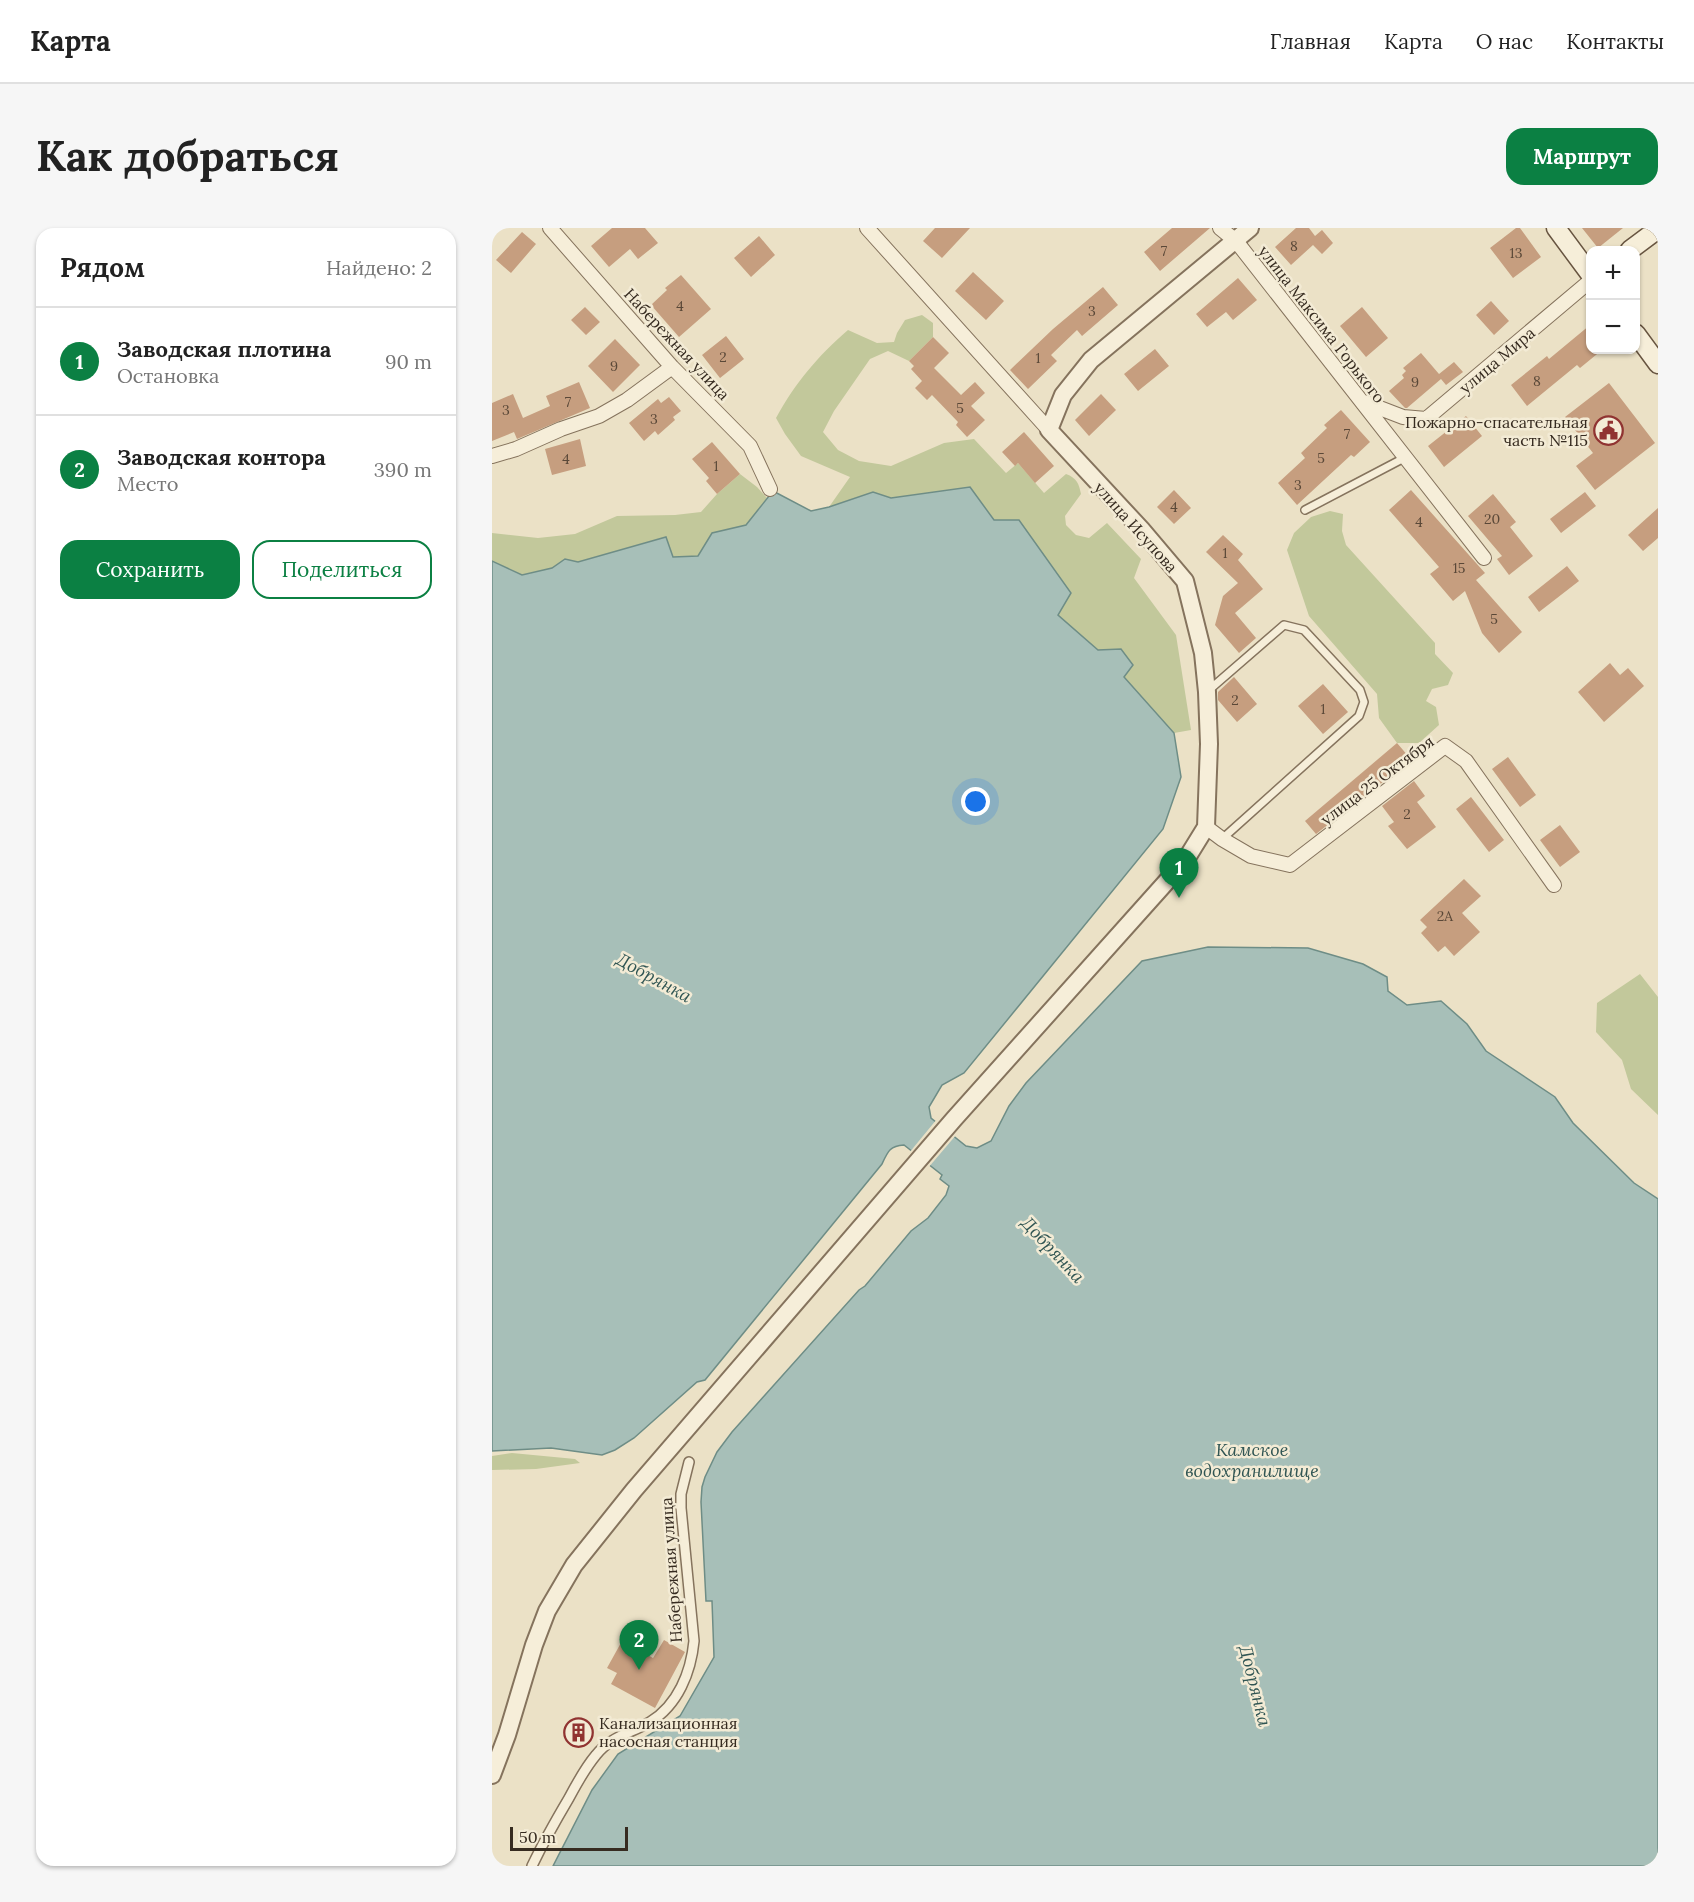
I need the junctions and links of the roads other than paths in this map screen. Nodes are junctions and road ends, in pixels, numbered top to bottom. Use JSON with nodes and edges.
{"nodes":[{"id":1,"x":550,"y":228,"type":"edge"},
{"id":2,"x":867,"y":228,"type":"edge"},
{"id":3,"x":1220,"y":228,"type":"edge"},
{"id":4,"x":1250,"y":228,"type":"edge"},
{"id":5,"x":1556,"y":228,"type":"edge"},
{"id":6,"x":1658,"y":229,"type":"edge"},
{"id":7,"x":1236,"y":241,"type":"junction"},
{"id":8,"x":1635,"y":246,"type":"edge"},
{"id":9,"x":1586,"y":269,"type":"edge"},
{"id":10,"x":1586,"y":284,"type":"edge"},
{"id":11,"x":1640,"y":341,"type":"edge"},
{"id":12,"x":1658,"y":364,"type":"edge"},
{"id":13,"x":672,"y":367,"type":"junction"},
{"id":14,"x":1362,"y":402,"type":"junction"},
{"id":15,"x":1049,"y":430,"type":"junction"},
{"id":16,"x":492,"y":456,"type":"edge"},
{"id":17,"x":1406,"y":457,"type":"junction"},
{"id":18,"x":770,"y":489,"type":"dead end"},
{"id":19,"x":1305,"y":510,"type":"dead end"},
{"id":20,"x":1484,"y":558,"type":"dead end"},
{"id":21,"x":1207,"y":692,"type":"junction"},
{"id":22,"x":1206,"y":827,"type":"junction"},
{"id":23,"x":1222,"y":838,"type":"junction"},
{"id":24,"x":1554,"y":885,"type":"dead end"},
{"id":25,"x":689,"y":1462,"type":"dead end"},
{"id":26,"x":492,"y":1775,"type":"edge"},
{"id":27,"x":532,"y":1866,"type":"edge"}],
"edges":[{"from":1,"to":13,"type":"street","name":"Набережная улица"},
{"from":2,"to":15,"type":"street","name":"улица Исупова"},
{"from":3,"to":7,"type":"street","name":"улица Максима Горького"},
{"from":4,"to":7,"type":"street"},
{"from":5,"to":9,"type":"main road"},
{"from":6,"to":8,"type":"main road"},
{"from":7,"to":14,"type":"street","name":"улица Максима Горького"},
{"from":7,"to":15,"type":"street"},
{"from":10,"to":14,"type":"street","name":"улица Мира"},
{"from":11,"to":12,"type":"main road"},
{"from":13,"to":16,"type":"street"},
{"from":13,"to":18,"type":"street","name":"Набережная улица"},
{"from":14,"to":17,"type":"street","name":"улица Максима Горького"},
{"from":15,"to":21,"type":"street","name":"улица Исупова"},
{"from":17,"to":19,"type":"lane"},
{"from":17,"to":20,"type":"street","name":"улица Максима Горького"},
{"from":21,"to":22,"type":"street","name":"улица Исупова"},
{"from":21,"to":23,"type":"lane"},
{"from":22,"to":23,"type":"street","name":"улица 25 Октября"},
{"from":22,"to":26,"type":"street","name":"улица Исупова"},
{"from":23,"to":24,"type":"street","name":"улица 25 Октября"},
{"from":25,"to":27,"type":"street","name":"Набережная улица"}]}
